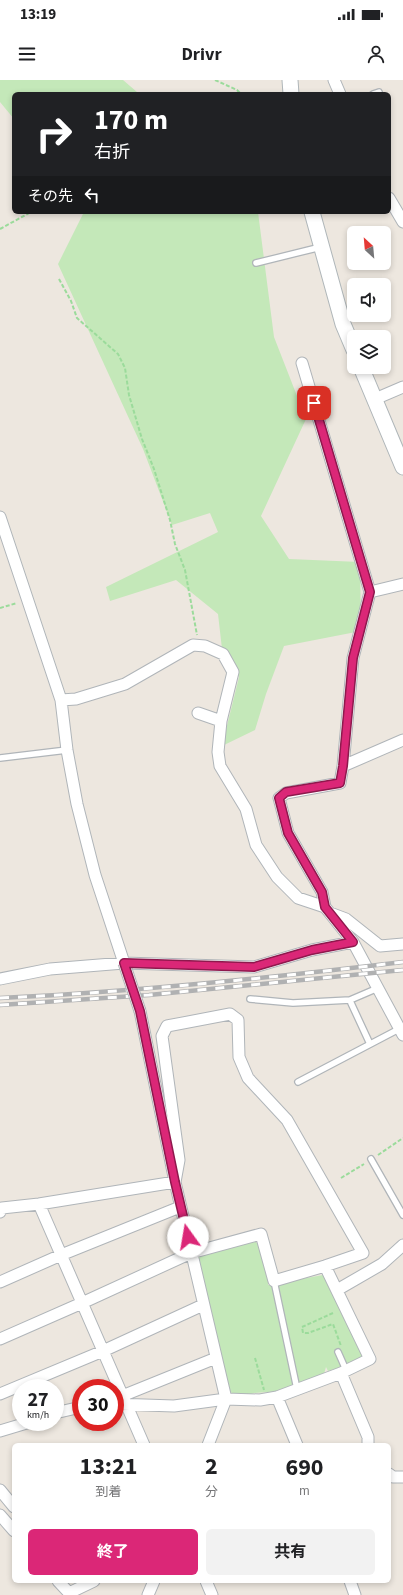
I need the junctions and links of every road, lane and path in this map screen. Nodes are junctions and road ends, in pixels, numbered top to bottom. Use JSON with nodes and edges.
{"nodes":[{"id":1,"x":215,"y":80,"type":"edge"},
{"id":2,"x":290,"y":80,"type":"edge"},
{"id":3,"x":334,"y":80,"type":"edge"},
{"id":4,"x":239,"y":92,"type":"edge"},
{"id":5,"x":291,"y":92,"type":"edge"},
{"id":6,"x":339,"y":92,"type":"edge"},
{"id":7,"x":391,"y":201,"type":"edge"},
{"id":8,"x":28,"y":214,"type":"edge"},
{"id":9,"x":313,"y":214,"type":"edge"},
{"id":10,"x":403,"y":222,"type":"edge"},
{"id":11,"x":0,"y":230,"type":"edge"},
{"id":12,"x":321,"y":247,"type":"junction"},
{"id":13,"x":256,"y":263,"type":"dead end"},
{"id":14,"x":59,"y":279,"type":"dead end"},
{"id":15,"x":347,"y":333,"type":"edge"},
{"id":16,"x":302,"y":363,"type":"dead end"},
{"id":17,"x":364,"y":374,"type":"edge"},
{"id":18,"x":403,"y":387,"type":"edge"},
{"id":19,"x":375,"y":399,"type":"junction"},
{"id":20,"x":403,"y":467,"type":"edge"},
{"id":21,"x":0,"y":518,"type":"edge"},
{"id":22,"x":403,"y":584,"type":"edge"},
{"id":23,"x":370,"y":592,"type":"junction"},
{"id":24,"x":28,"y":600,"type":"junction"},
{"id":25,"x":0,"y":608,"type":"edge"},
{"id":26,"x":199,"y":644,"type":"junction"},
{"id":27,"x":61,"y":700,"type":"junction"},
{"id":28,"x":198,"y":713,"type":"dead end"},
{"id":29,"x":221,"y":721,"type":"junction"},
{"id":30,"x":403,"y":740,"type":"edge"},
{"id":31,"x":67,"y":750,"type":"junction"},
{"id":32,"x":0,"y":758,"type":"edge"},
{"id":33,"x":343,"y":766,"type":"junction"},
{"id":34,"x":327,"y":910,"type":"junction"},
{"id":35,"x":353,"y":942,"type":"junction"},
{"id":36,"x":403,"y":944,"type":"edge"},
{"id":37,"x":124,"y":963,"type":"junction"},
{"id":38,"x":0,"y":979,"type":"edge"},
{"id":39,"x":378,"y":988,"type":"junction"},
{"id":40,"x":250,"y":999,"type":"dead end"},
{"id":41,"x":351,"y":1003,"type":"dead end"},
{"id":42,"x":401,"y":1032,"type":"edge"},
{"id":43,"x":370,"y":1044,"type":"junction"},
{"id":44,"x":298,"y":1082,"type":"dead end"},
{"id":45,"x":371,"y":1159,"type":"dead end"},
{"id":46,"x":175,"y":1182,"type":"junction"},
{"id":47,"x":39,"y":1204,"type":"junction"},
{"id":48,"x":180,"y":1207,"type":"junction"},
{"id":49,"x":0,"y":1212,"type":"edge"},
{"id":50,"x":403,"y":1214,"type":"edge"},
{"id":51,"x":403,"y":1246,"type":"edge"},
{"id":52,"x":191,"y":1253,"type":"junction"},
{"id":53,"x":61,"y":1255,"type":"junction"},
{"id":54,"x":325,"y":1266,"type":"junction"},
{"id":55,"x":274,"y":1281,"type":"junction"},
{"id":56,"x":0,"y":1282,"type":"edge"},
{"id":57,"x":337,"y":1290,"type":"junction"},
{"id":58,"x":82,"y":1303,"type":"junction"},
{"id":59,"x":203,"y":1305,"type":"junction"},
{"id":60,"x":333,"y":1313,"type":"dead end"},
{"id":61,"x":0,"y":1339,"type":"edge"},
{"id":62,"x":103,"y":1350,"type":"junction"},
{"id":63,"x":338,"y":1352,"type":"joint"},
{"id":64,"x":216,"y":1358,"type":"junction"},
{"id":65,"x":255,"y":1358,"type":"dead end"},
{"id":66,"x":344,"y":1371,"type":"junction"},
{"id":67,"x":113,"y":1379,"type":"edge"},
{"id":68,"x":297,"y":1389,"type":"junction"},
{"id":69,"x":0,"y":1394,"type":"edge"},
{"id":70,"x":271,"y":1398,"type":"junction"},
{"id":71,"x":124,"y":1400,"type":"edge"},
{"id":72,"x":226,"y":1400,"type":"junction"},
{"id":73,"x":124,"y":1401,"type":"edge"},
{"id":74,"x":124,"y":1407,"type":"edge"},
{"id":75,"x":12,"y":1427,"type":"edge"},
{"id":76,"x":0,"y":1431,"type":"edge"},
{"id":77,"x":143,"y":1443,"type":"edge"},
{"id":78,"x":209,"y":1443,"type":"edge"},
{"id":79,"x":296,"y":1443,"type":"edge"},
{"id":80,"x":368,"y":1443,"type":"edge"},
{"id":81,"x":0,"y":1490,"type":"edge"},
{"id":82,"x":12,"y":1503,"type":"edge"},
{"id":83,"x":0,"y":1515,"type":"edge"},
{"id":84,"x":12,"y":1529,"type":"edge"},
{"id":85,"x":60,"y":1583,"type":"edge"},
{"id":86,"x":90,"y":1583,"type":"edge"},
{"id":87,"x":153,"y":1583,"type":"edge"},
{"id":88,"x":207,"y":1583,"type":"edge"},
{"id":89,"x":351,"y":1583,"type":"edge"},
{"id":90,"x":70,"y":1594,"type":"edge"},
{"id":91,"x":148,"y":1595,"type":"edge"},
{"id":92,"x":212,"y":1595,"type":"edge"},
{"id":93,"x":355,"y":1595,"type":"edge"}],
"edges":[{"from":1,"to":4,"type":"path"},
{"from":2,"to":5,"type":"main road"},
{"from":3,"to":6,"type":"street"},
{"from":7,"to":10,"type":"street"},
{"from":8,"to":11,"type":"path"},
{"from":9,"to":12,"type":"main road"},
{"from":12,"to":13,"type":"lane"},
{"from":12,"to":15,"type":"main road"},
{"from":14,"to":26,"type":"path"},
{"from":16,"to":23,"type":"street"},
{"from":17,"to":19,"type":"main road"},
{"from":18,"to":19,"type":"street"},
{"from":19,"to":20,"type":"main road"},
{"from":21,"to":24,"type":"street"},
{"from":22,"to":23,"type":"street"},
{"from":23,"to":33,"type":"street"},
{"from":24,"to":25,"type":"path"},
{"from":24,"to":27,"type":"street"},
{"from":26,"to":27,"type":"street"},
{"from":26,"to":29,"type":"street"},
{"from":27,"to":31,"type":"street"},
{"from":28,"to":29,"type":"street"},
{"from":29,"to":34,"type":"street"},
{"from":30,"to":33,"type":"street"},
{"from":31,"to":32,"type":"lane"},
{"from":31,"to":37,"type":"street"},
{"from":33,"to":34,"type":"street"},
{"from":34,"to":35,"type":"street"},
{"from":34,"to":36,"type":"street"},
{"from":35,"to":37,"type":"street"},
{"from":35,"to":39,"type":"street"},
{"from":37,"to":38,"type":"street"},
{"from":37,"to":46,"type":"street","bridge":true},
{"from":39,"to":40,"type":"lane"},
{"from":39,"to":42,"type":"street"},
{"from":41,"to":43,"type":"lane"},
{"from":42,"to":43,"type":"lane"},
{"from":43,"to":44,"type":"lane"},
{"from":45,"to":50,"type":"lane"},
{"from":46,"to":47,"type":"street"},
{"from":46,"to":48,"type":"street"},
{"from":46,"to":54,"type":"street"},
{"from":47,"to":49,"type":"street"},
{"from":47,"to":53,"type":"street"},
{"from":48,"to":52,"type":"street"},
{"from":48,"to":53,"type":"street"},
{"from":51,"to":57,"type":"street"},
{"from":52,"to":55,"type":"street"},
{"from":52,"to":58,"type":"street"},
{"from":52,"to":59,"type":"street"},
{"from":53,"to":56,"type":"street"},
{"from":53,"to":58,"type":"street"},
{"from":54,"to":55,"type":"street"},
{"from":54,"to":57,"type":"street"},
{"from":55,"to":68,"type":"lane"},
{"from":57,"to":66,"type":"street"},
{"from":58,"to":61,"type":"street"},
{"from":58,"to":62,"type":"street"},
{"from":59,"to":62,"type":"street"},
{"from":59,"to":64,"type":"street"},
{"from":60,"to":63,"type":"path"},
{"from":62,"to":67,"type":"street"},
{"from":62,"to":69,"type":"street"},
{"from":63,"to":66,"type":"lane"},
{"from":64,"to":71,"type":"street"},
{"from":64,"to":72,"type":"street"},
{"from":65,"to":70,"type":"path"},
{"from":66,"to":68,"type":"street"},
{"from":66,"to":80,"type":"street"},
{"from":68,"to":70,"type":"street"},
{"from":70,"to":72,"type":"street"},
{"from":70,"to":79,"type":"street"},
{"from":72,"to":73,"type":"street"},
{"from":72,"to":78,"type":"street"},
{"from":74,"to":77,"type":"street"},
{"from":75,"to":76,"type":"street"},
{"from":81,"to":82,"type":"street"},
{"from":83,"to":84,"type":"street"},
{"from":85,"to":90,"type":"street"},
{"from":86,"to":90,"type":"street"},
{"from":87,"to":91,"type":"street"},
{"from":88,"to":92,"type":"street"},
{"from":89,"to":93,"type":"street"}]}
